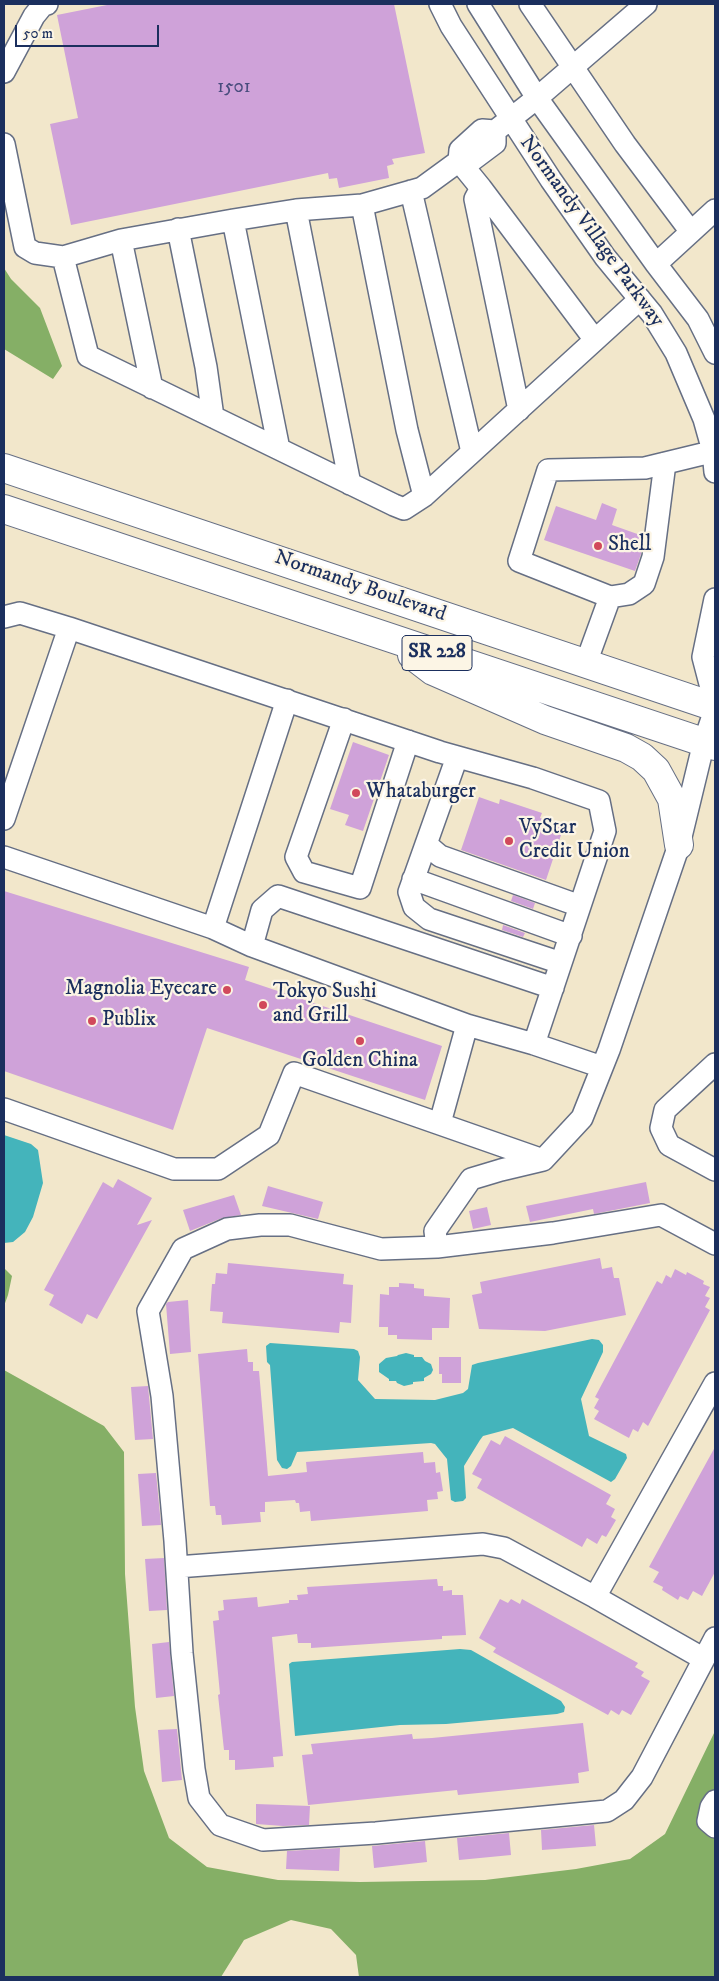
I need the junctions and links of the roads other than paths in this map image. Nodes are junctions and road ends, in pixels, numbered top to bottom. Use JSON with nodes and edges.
{"nodes":[{"id":1,"x":47,"y":4,"type":"edge"},
{"id":2,"x":440,"y":4,"type":"edge"},
{"id":3,"x":478,"y":4,"type":"edge"},
{"id":4,"x":530,"y":4,"type":"edge"},
{"id":5,"x":646,"y":4,"type":"edge"},
{"id":6,"x":573,"y":67,"type":"junction"},
{"id":7,"x":4,"y":72,"type":"edge"},
{"id":8,"x":537,"y":98,"type":"junction"},
{"id":9,"x":503,"y":124,"type":"junction"},
{"id":10,"x":4,"y":144,"type":"edge"},
{"id":11,"x":459,"y":161,"type":"junction"},
{"id":12,"x":481,"y":188,"type":"junction"},
{"id":13,"x":411,"y":191,"type":"junction"},
{"id":14,"x":362,"y":205,"type":"junction"},
{"id":15,"x":296,"y":210,"type":"junction"},
{"id":16,"x":715,"y":210,"type":"edge"},
{"id":17,"x":233,"y":220,"type":"junction"},
{"id":18,"x":178,"y":230,"type":"junction"},
{"id":19,"x":691,"y":232,"type":"junction"},
{"id":20,"x":121,"y":240,"type":"junction"},
{"id":21,"x":63,"y":256,"type":"junction"},
{"id":22,"x":656,"y":264,"type":"junction"},
{"id":23,"x":640,"y":300,"type":"junction"},
{"id":24,"x":595,"y":340,"type":"junction"},
{"id":25,"x":715,"y":353,"type":"edge"},
{"id":26,"x":152,"y":388,"type":"junction"},
{"id":27,"x":519,"y":410,"type":"junction"},
{"id":28,"x":212,"y":417,"type":"junction"},
{"id":29,"x":279,"y":449,"type":"junction"},
{"id":30,"x":472,"y":452,"type":"junction"},
{"id":31,"x":715,"y":458,"type":"edge"},
{"id":32,"x":665,"y":463,"type":"junction"},
{"id":33,"x":4,"y":468,"type":"edge"},
{"id":34,"x":350,"y":484,"type":"junction"},
{"id":35,"x":424,"y":496,"type":"junction"},
{"id":36,"x":4,"y":509,"type":"edge"},
{"id":37,"x":183,"y":528,"type":"junction"},
{"id":38,"x":171,"y":564,"type":"junction"},
{"id":39,"x":610,"y":597,"type":"junction"},
{"id":40,"x":715,"y":599,"type":"edge"},
{"id":41,"x":4,"y":617,"type":"edge"},
{"id":42,"x":68,"y":628,"type":"junction"},
{"id":43,"x":389,"y":637,"type":"junction"},
{"id":44,"x":586,"y":663,"type":"junction"},
{"id":45,"x":286,"y":700,"type":"junction"},
{"id":46,"x":715,"y":707,"type":"edge"},
{"id":47,"x":344,"y":719,"type":"junction"},
{"id":48,"x":408,"y":741,"type":"junction"},
{"id":49,"x":710,"y":744,"type":"edge"},
{"id":50,"x":457,"y":757,"type":"junction"},
{"id":51,"x":4,"y":819,"type":"edge"},
{"id":52,"x":679,"y":845,"type":"junction"},
{"id":53,"x":4,"y":857,"type":"edge"},
{"id":54,"x":417,"y":868,"type":"junction"},
{"id":55,"x":213,"y":928,"type":"junction"},
{"id":56,"x":572,"y":932,"type":"junction"},
{"id":57,"x":252,"y":946,"type":"junction"},
{"id":58,"x":553,"y":988,"type":"junction"},
{"id":59,"x":467,"y":1025,"type":"junction"},
{"id":60,"x":534,"y":1044,"type":"junction"},
{"id":61,"x":715,"y":1064,"type":"edge"},
{"id":62,"x":602,"y":1066,"type":"junction"},
{"id":63,"x":4,"y":1109,"type":"edge"},
{"id":64,"x":440,"y":1123,"type":"junction"},
{"id":65,"x":543,"y":1160,"type":"junction"},
{"id":66,"x":715,"y":1170,"type":"edge"},
{"id":67,"x":715,"y":1244,"type":"edge"},
{"id":68,"x":437,"y":1247,"type":"junction"},
{"id":69,"x":715,"y":1383,"type":"edge"},
{"id":70,"x":176,"y":1567,"type":"junction"},
{"id":71,"x":595,"y":1597,"type":"junction"},
{"id":72,"x":715,"y":1638,"type":"edge"},
{"id":73,"x":704,"y":1660,"type":"junction"},
{"id":74,"x":715,"y":1801,"type":"edge"},
{"id":75,"x":715,"y":1827,"type":"edge"}],
"edges":[{"from":1,"to":7,"type":"street"},
{"from":2,"to":9,"type":"street","name":"Normandy Village Parkway"},
{"from":3,"to":8,"type":"street","name":"Normandy Village Parkway"},
{"from":4,"to":6,"type":"street"},
{"from":5,"to":6,"type":"street"},
{"from":6,"to":8,"type":"street"},
{"from":6,"to":19,"type":"street"},
{"from":8,"to":9,"type":"street"},
{"from":8,"to":22,"type":"street","name":"Normandy Village Parkway"},
{"from":9,"to":11,"type":"street"},
{"from":9,"to":23,"type":"street","name":"Normandy Village Parkway"},
{"from":10,"to":21,"type":"street"},
{"from":11,"to":12,"type":"street"},
{"from":11,"to":13,"type":"street"},
{"from":12,"to":24,"type":"street"},
{"from":12,"to":27,"type":"street"},
{"from":13,"to":14,"type":"street"},
{"from":13,"to":30,"type":"street"},
{"from":14,"to":15,"type":"street"},
{"from":14,"to":35,"type":"street"},
{"from":15,"to":17,"type":"street"},
{"from":15,"to":34,"type":"street"},
{"from":16,"to":19,"type":"street"},
{"from":17,"to":18,"type":"street"},
{"from":17,"to":29,"type":"street"},
{"from":18,"to":20,"type":"street"},
{"from":18,"to":28,"type":"street"},
{"from":19,"to":22,"type":"street"},
{"from":20,"to":21,"type":"street"},
{"from":20,"to":26,"type":"street"},
{"from":21,"to":26,"type":"street"},
{"from":22,"to":25,"type":"street","name":"Normandy Village Parkway"},
{"from":23,"to":24,"type":"street"},
{"from":23,"to":31,"type":"street","name":"Normandy Village Parkway"},
{"from":24,"to":27,"type":"street"},
{"from":26,"to":28,"type":"street"},
{"from":27,"to":30,"type":"street"},
{"from":28,"to":29,"type":"street"},
{"from":29,"to":34,"type":"street"},
{"from":30,"to":35,"type":"street"},
{"from":31,"to":32,"type":"street"},
{"from":32,"to":39,"type":"street"},
{"from":32,"to":39,"type":"street"},
{"from":33,"to":37,"type":"main road","name":"Normandy Boulevard","number":"SR 228"},
{"from":34,"to":35,"type":"street"},
{"from":36,"to":38,"type":"main road","name":"Normandy Boulevard","number":"SR 228"},
{"from":37,"to":38,"type":"main road"},
{"from":37,"to":44,"type":"main road","name":"Normandy Boulevard","number":"SR 228"},
{"from":38,"to":43,"type":"main road","name":"Normandy Boulevard","number":"SR 228"},
{"from":39,"to":44,"type":"street"},
{"from":40,"to":46,"type":"street"},
{"from":41,"to":42,"type":"street"},
{"from":42,"to":45,"type":"street"},
{"from":42,"to":51,"type":"street"},
{"from":43,"to":49,"type":"main road","name":"Normandy Boulevard","number":"SR 228"},
{"from":43,"to":52,"type":"main road"},
{"from":44,"to":46,"type":"main road","name":"Normandy Boulevard","number":"SR 228"},
{"from":45,"to":47,"type":"street"},
{"from":45,"to":55,"type":"street"},
{"from":46,"to":49,"type":"street"},
{"from":47,"to":48,"type":"street"},
{"from":47,"to":48,"type":"street"},
{"from":48,"to":50,"type":"street"},
{"from":49,"to":52,"type":"street"},
{"from":50,"to":54,"type":"street"},
{"from":50,"to":56,"type":"street"},
{"from":52,"to":62,"type":"street"},
{"from":53,"to":55,"type":"street"},
{"from":54,"to":56,"type":"street"},
{"from":54,"to":56,"type":"street"},
{"from":54,"to":56,"type":"street"},
{"from":55,"to":57,"type":"street"},
{"from":56,"to":58,"type":"street"},
{"from":57,"to":58,"type":"street"},
{"from":57,"to":59,"type":"street"},
{"from":58,"to":60,"type":"street"},
{"from":59,"to":60,"type":"street"},
{"from":59,"to":64,"type":"street"},
{"from":60,"to":62,"type":"street"},
{"from":61,"to":66,"type":"street"},
{"from":62,"to":65,"type":"street"},
{"from":63,"to":64,"type":"street"},
{"from":64,"to":65,"type":"street"},
{"from":65,"to":68,"type":"street"},
{"from":67,"to":68,"type":"street"},
{"from":68,"to":70,"type":"street"},
{"from":69,"to":71,"type":"street"},
{"from":70,"to":71,"type":"street"},
{"from":70,"to":73,"type":"street"},
{"from":71,"to":73,"type":"street"},
{"from":72,"to":73,"type":"street"},
{"from":74,"to":75,"type":"street"}]}
